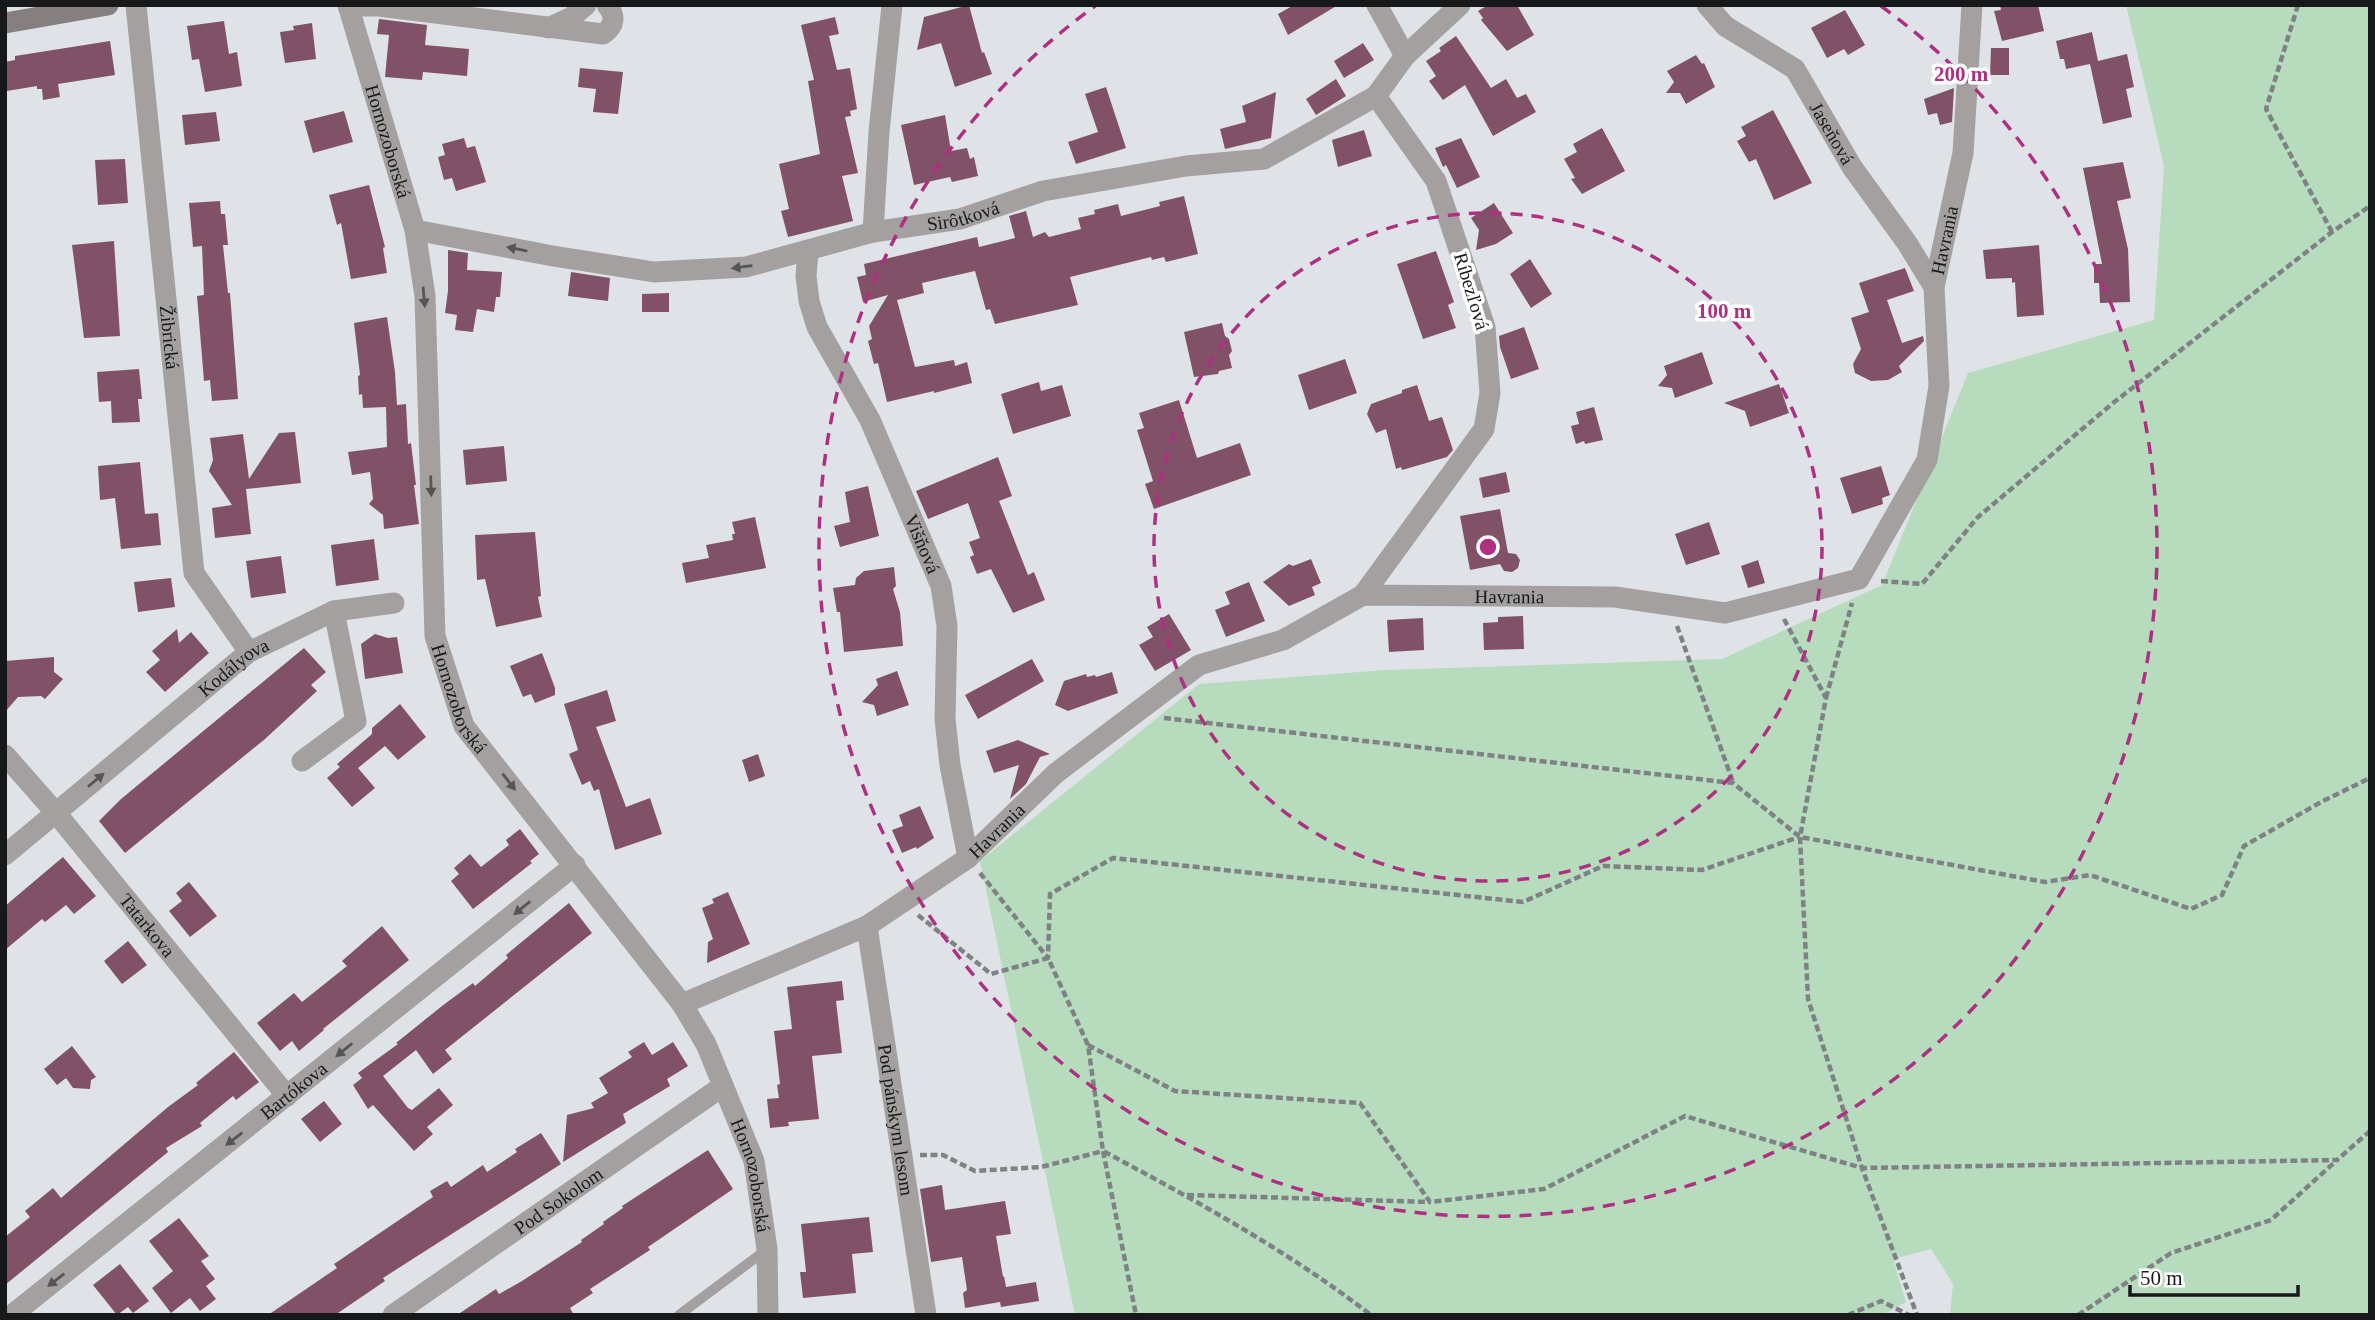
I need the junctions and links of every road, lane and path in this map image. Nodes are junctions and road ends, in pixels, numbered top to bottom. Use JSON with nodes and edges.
{"nodes":[{"id":1,"x":108,"y":5,"type":"edge"},
{"id":2,"x":136,"y":5,"type":"edge"},
{"id":3,"x":586,"y":5,"type":"edge"},
{"id":4,"x":607,"y":5,"type":"edge"},
{"id":5,"x":892,"y":5,"type":"edge"},
{"id":6,"x":1377,"y":5,"type":"edge"},
{"id":7,"x":1460,"y":5,"type":"edge"},
{"id":8,"x":1707,"y":5,"type":"edge"},
{"id":9,"x":1972,"y":5,"type":"edge"},
{"id":10,"x":2298,"y":5,"type":"edge"},
{"id":11,"x":348,"y":6,"type":"edge"},
{"id":12,"x":5,"y":23,"type":"edge"},
{"id":13,"x":546,"y":28,"type":"junction"},
{"id":14,"x":1405,"y":56,"type":"junction"},
{"id":15,"x":1376,"y":96,"type":"junction"},
{"id":16,"x":2370,"y":206,"type":"edge"},
{"id":17,"x":415,"y":230,"type":"junction"},
{"id":18,"x":873,"y":232,"type":"junction"},
{"id":19,"x":2332,"y":232,"type":"junction"},
{"id":20,"x":808,"y":252,"type":"junction"},
{"id":21,"x":1934,"y":287,"type":"junction"},
{"id":22,"x":1859,"y":579,"type":"junction"},
{"id":23,"x":1363,"y":596,"type":"junction"},
{"id":24,"x":1775,"y":601,"type":"junction"},
{"id":25,"x":394,"y":603,"type":"dead end"},
{"id":26,"x":1670,"y":605,"type":"junction"},
{"id":27,"x":334,"y":611,"type":"junction"},
{"id":28,"x":249,"y":652,"type":"junction"},
{"id":29,"x":1826,"y":698,"type":"junction"},
{"id":30,"x":1133,"y":714,"type":"junction"},
{"id":31,"x":5,"y":755,"type":"edge"},
{"id":32,"x":302,"y":761,"type":"dead end"},
{"id":33,"x":2370,"y":778,"type":"edge"},
{"id":34,"x":1733,"y":783,"type":"junction"},
{"id":35,"x":56,"y":813,"type":"junction"},
{"id":36,"x":1800,"y":837,"type":"junction"},
{"id":37,"x":5,"y":855,"type":"edge"},
{"id":38,"x":968,"y":858,"type":"junction"},
{"id":39,"x":575,"y":865,"type":"junction"},
{"id":40,"x":903,"y":903,"type":"junction"},
{"id":41,"x":867,"y":926,"type":"junction"},
{"id":42,"x":1048,"y":958,"type":"junction"},
{"id":43,"x":682,"y":1004,"type":"junction"},
{"id":44,"x":1088,"y":1045,"type":"junction"},
{"id":45,"x":723,"y":1086,"type":"junction"},
{"id":46,"x":287,"y":1096,"type":"junction"},
{"id":47,"x":2370,"y":1131,"type":"edge"},
{"id":48,"x":1103,"y":1151,"type":"junction"},
{"id":49,"x":902,"y":1155,"type":"junction"},
{"id":50,"x":2337,"y":1160,"type":"junction"},
{"id":51,"x":1862,"y":1168,"type":"junction"},
{"id":52,"x":1186,"y":1195,"type":"junction"},
{"id":53,"x":1430,"y":1202,"type":"junction"},
{"id":54,"x":767,"y":1249,"type":"junction"},
{"id":55,"x":12,"y":1315,"type":"edge"},
{"id":56,"x":393,"y":1315,"type":"edge"},
{"id":57,"x":679,"y":1315,"type":"edge"},
{"id":58,"x":768,"y":1315,"type":"edge"},
{"id":59,"x":926,"y":1315,"type":"edge"},
{"id":60,"x":1136,"y":1315,"type":"edge"},
{"id":61,"x":1371,"y":1315,"type":"edge"},
{"id":62,"x":1848,"y":1315,"type":"edge"},
{"id":63,"x":1909,"y":1315,"type":"edge"},
{"id":64,"x":1917,"y":1315,"type":"edge"},
{"id":65,"x":2078,"y":1315,"type":"edge"}],
"edges":[{"from":1,"to":12,"type":"street"},
{"from":2,"to":28,"type":"street","name":"Žibrická"},
{"from":3,"to":13,"type":"street"},
{"from":4,"to":13,"type":"street","name":"Hornozoborská"},
{"from":5,"to":18,"type":"street"},
{"from":6,"to":14,"type":"street"},
{"from":7,"to":14,"type":"street","name":"Sirôtková"},
{"from":8,"to":21,"type":"street","name":"Jaseňová"},
{"from":9,"to":21,"type":"street","name":"Havrania"},
{"from":10,"to":19,"type":"path"},
{"from":11,"to":13,"type":"street","name":"Hornozoborská"},
{"from":11,"to":17,"type":"street","name":"Hornozoborská"},
{"from":14,"to":15,"type":"street","name":"Sirôtková"},
{"from":15,"to":18,"type":"street","name":"Sirôtková"},
{"from":15,"to":23,"type":"street","name":"Ríbezľová"},
{"from":16,"to":19,"type":"path"},
{"from":20,"to":17,"type":"street","name":"Sirôtková","one_way":true},
{"from":17,"to":39,"type":"street","name":"Hornozoborská","one_way":true},
{"from":18,"to":20,"type":"street","name":"Sirôtková"},
{"from":19,"to":22,"type":"path"},
{"from":20,"to":38,"type":"street","name":"Višňová"},
{"from":21,"to":22,"type":"street","name":"Havrania"},
{"from":22,"to":24,"type":"street","name":"Havrania"},
{"from":22,"to":29,"type":"path"},
{"from":23,"to":26,"type":"street","name":"Havrania"},
{"from":23,"to":30,"type":"street","name":"Havrania"},
{"from":24,"to":26,"type":"street","name":"Havrania"},
{"from":24,"to":29,"type":"path"},
{"from":25,"to":27,"type":"street","name":"Kodályova"},
{"from":26,"to":34,"type":"path"},
{"from":27,"to":28,"type":"street","name":"Kodályova"},
{"from":27,"to":32,"type":"street"},
{"from":35,"to":28,"type":"street","name":"Kodályova","one_way":true},
{"from":29,"to":36,"type":"path"},
{"from":30,"to":34,"type":"path"},
{"from":30,"to":38,"type":"street","name":"Havrania"},
{"from":31,"to":35,"type":"street","name":"Tatarkova"},
{"from":33,"to":36,"type":"path"},
{"from":34,"to":36,"type":"path"},
{"from":35,"to":37,"type":"street","name":"Kodályova"},
{"from":35,"to":46,"type":"street","name":"Tatarkova"},
{"from":36,"to":42,"type":"path"},
{"from":36,"to":51,"type":"path"},
{"from":38,"to":40,"type":"street","name":"Havrania"},
{"from":38,"to":42,"type":"path"},
{"from":39,"to":43,"type":"street","name":"Hornozoborská"},
{"from":39,"to":46,"type":"street","name":"Bartókova","one_way":true},
{"from":40,"to":41,"type":"street","name":"Havrania"},
{"from":40,"to":42,"type":"path"},
{"from":41,"to":43,"type":"street","name":"Havrania"},
{"from":41,"to":49,"type":"street","name":"Pod pánskym lesom"},
{"from":42,"to":44,"type":"path"},
{"from":43,"to":45,"type":"street","name":"Hornozoborská"},
{"from":44,"to":48,"type":"path"},
{"from":44,"to":53,"type":"path"},
{"from":45,"to":54,"type":"street","name":"Hornozoborská"},
{"from":45,"to":56,"type":"street","name":"Pod Sokolom"},
{"from":46,"to":55,"type":"street","name":"Bartókova","one_way":true},
{"from":47,"to":50,"type":"path"},
{"from":48,"to":49,"type":"path"},
{"from":48,"to":52,"type":"path"},
{"from":48,"to":60,"type":"path"},
{"from":49,"to":59,"type":"street","name":"Pod pánskym lesom"},
{"from":50,"to":51,"type":"path"},
{"from":50,"to":65,"type":"path"},
{"from":51,"to":53,"type":"path"},
{"from":51,"to":64,"type":"path"},
{"from":52,"to":53,"type":"path"},
{"from":52,"to":61,"type":"path"},
{"from":54,"to":57,"type":"lane"},
{"from":54,"to":58,"type":"street","name":"Hornozoborská"},
{"from":62,"to":63,"type":"path"}]}
